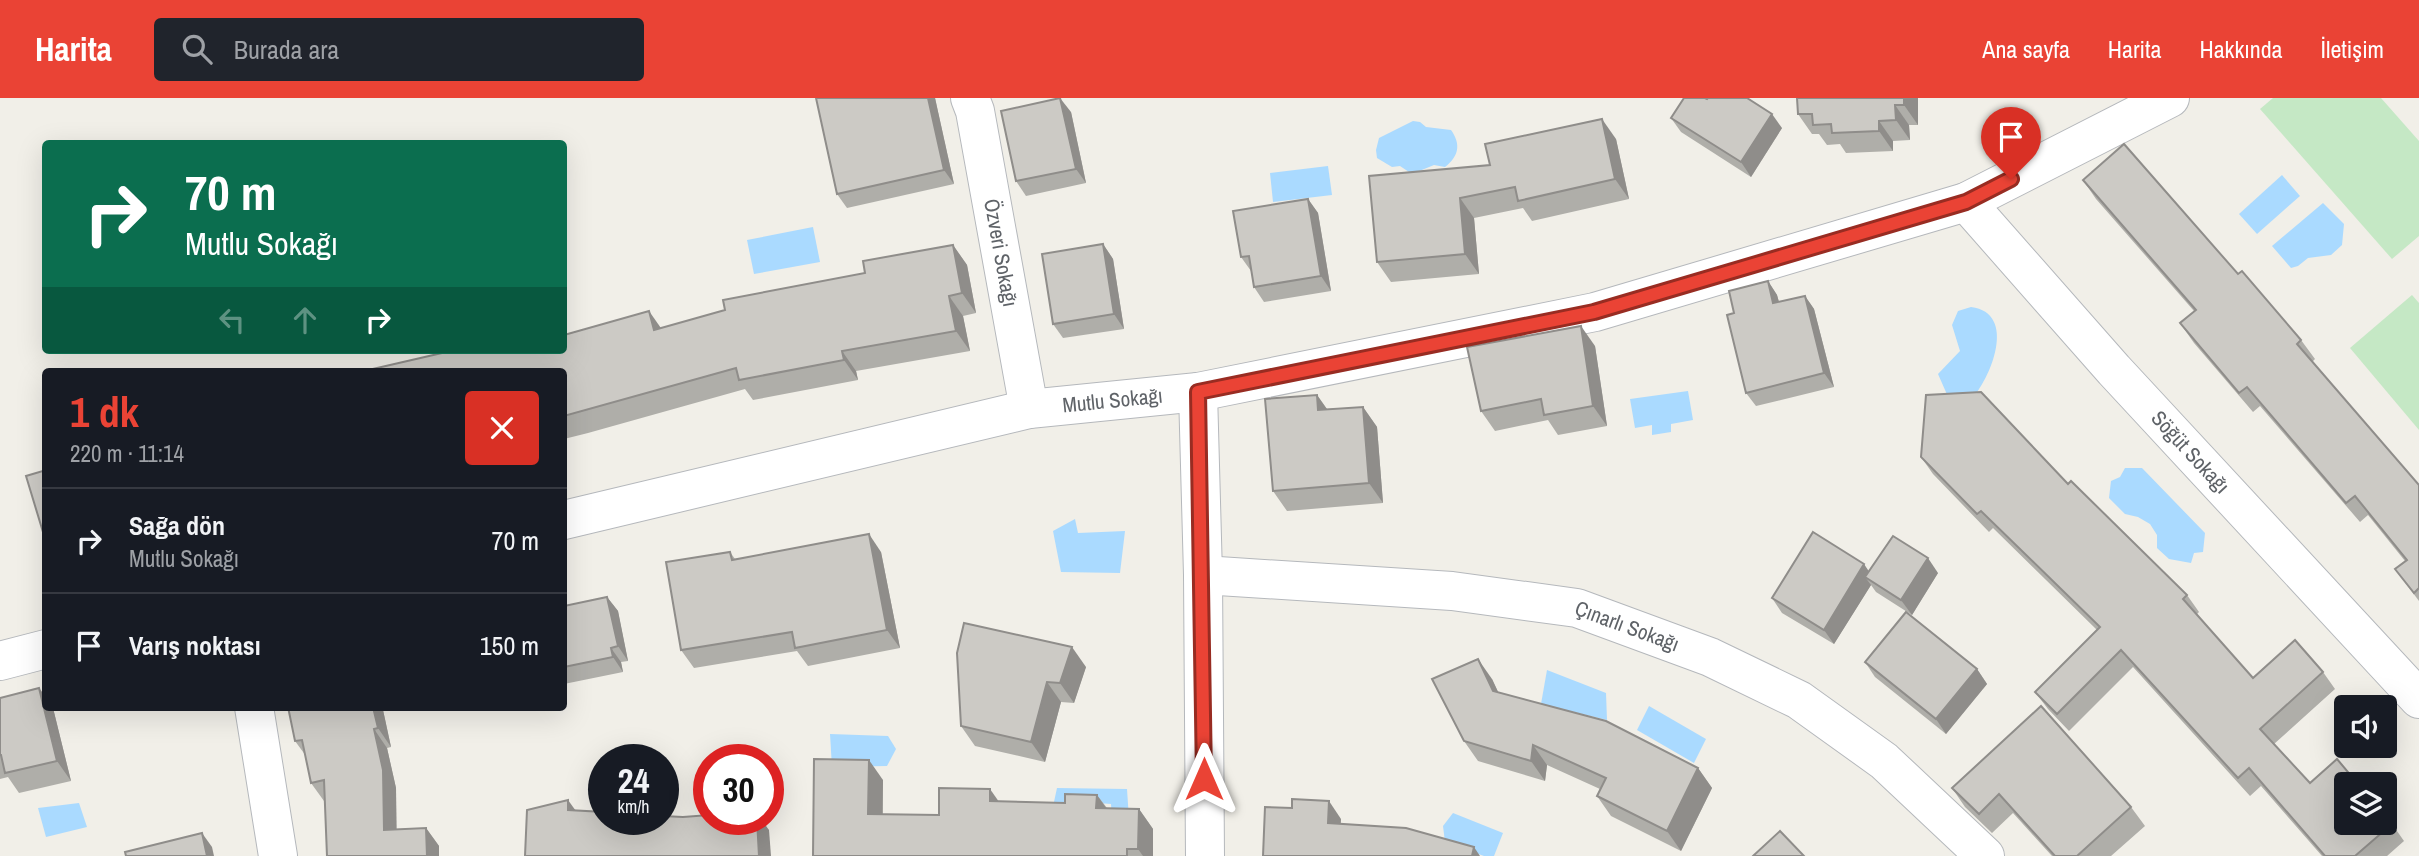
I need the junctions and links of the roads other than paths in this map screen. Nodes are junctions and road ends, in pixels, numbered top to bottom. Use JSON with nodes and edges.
{"nodes":[{"id":1,"x":970,"y":98,"type":"edge"},
{"id":2,"x":2171,"y":98,"type":"edge"},
{"id":3,"x":1966,"y":202,"type":"junction"},
{"id":4,"x":1198,"y":392,"type":"junction"},
{"id":5,"x":1028,"y":409,"type":"junction"},
{"id":6,"x":567,"y":519,"type":"edge"},
{"id":7,"x":1203,"y":575,"type":"junction"},
{"id":8,"x":42,"y":650,"type":"edge"},
{"id":9,"x":0,"y":661,"type":"edge"},
{"id":10,"x":2419,"y":699,"type":"edge"},
{"id":11,"x":255,"y":711,"type":"edge"},
{"id":12,"x":278,"y":856,"type":"edge"},
{"id":13,"x":1205,"y":856,"type":"edge"},
{"id":14,"x":1985,"y":856,"type":"edge"}],
"edges":[{"from":1,"to":5,"type":"street","name":"Özveri Sokağı"},
{"from":2,"to":3,"type":"street","name":"Mutlu Sokağı"},
{"from":3,"to":4,"type":"street","name":"Mutlu Sokağı"},
{"from":3,"to":10,"type":"street","name":"Söğüt Sokağı"},
{"from":4,"to":5,"type":"street","name":"Mutlu Sokağı"},
{"from":4,"to":7,"type":"street"},
{"from":5,"to":6,"type":"street","name":"Mutlu Sokağı"},
{"from":7,"to":13,"type":"street"},
{"from":7,"to":14,"type":"street","name":"Çınarlı Sokağı"},
{"from":8,"to":9,"type":"street"},
{"from":11,"to":12,"type":"street"}]}
